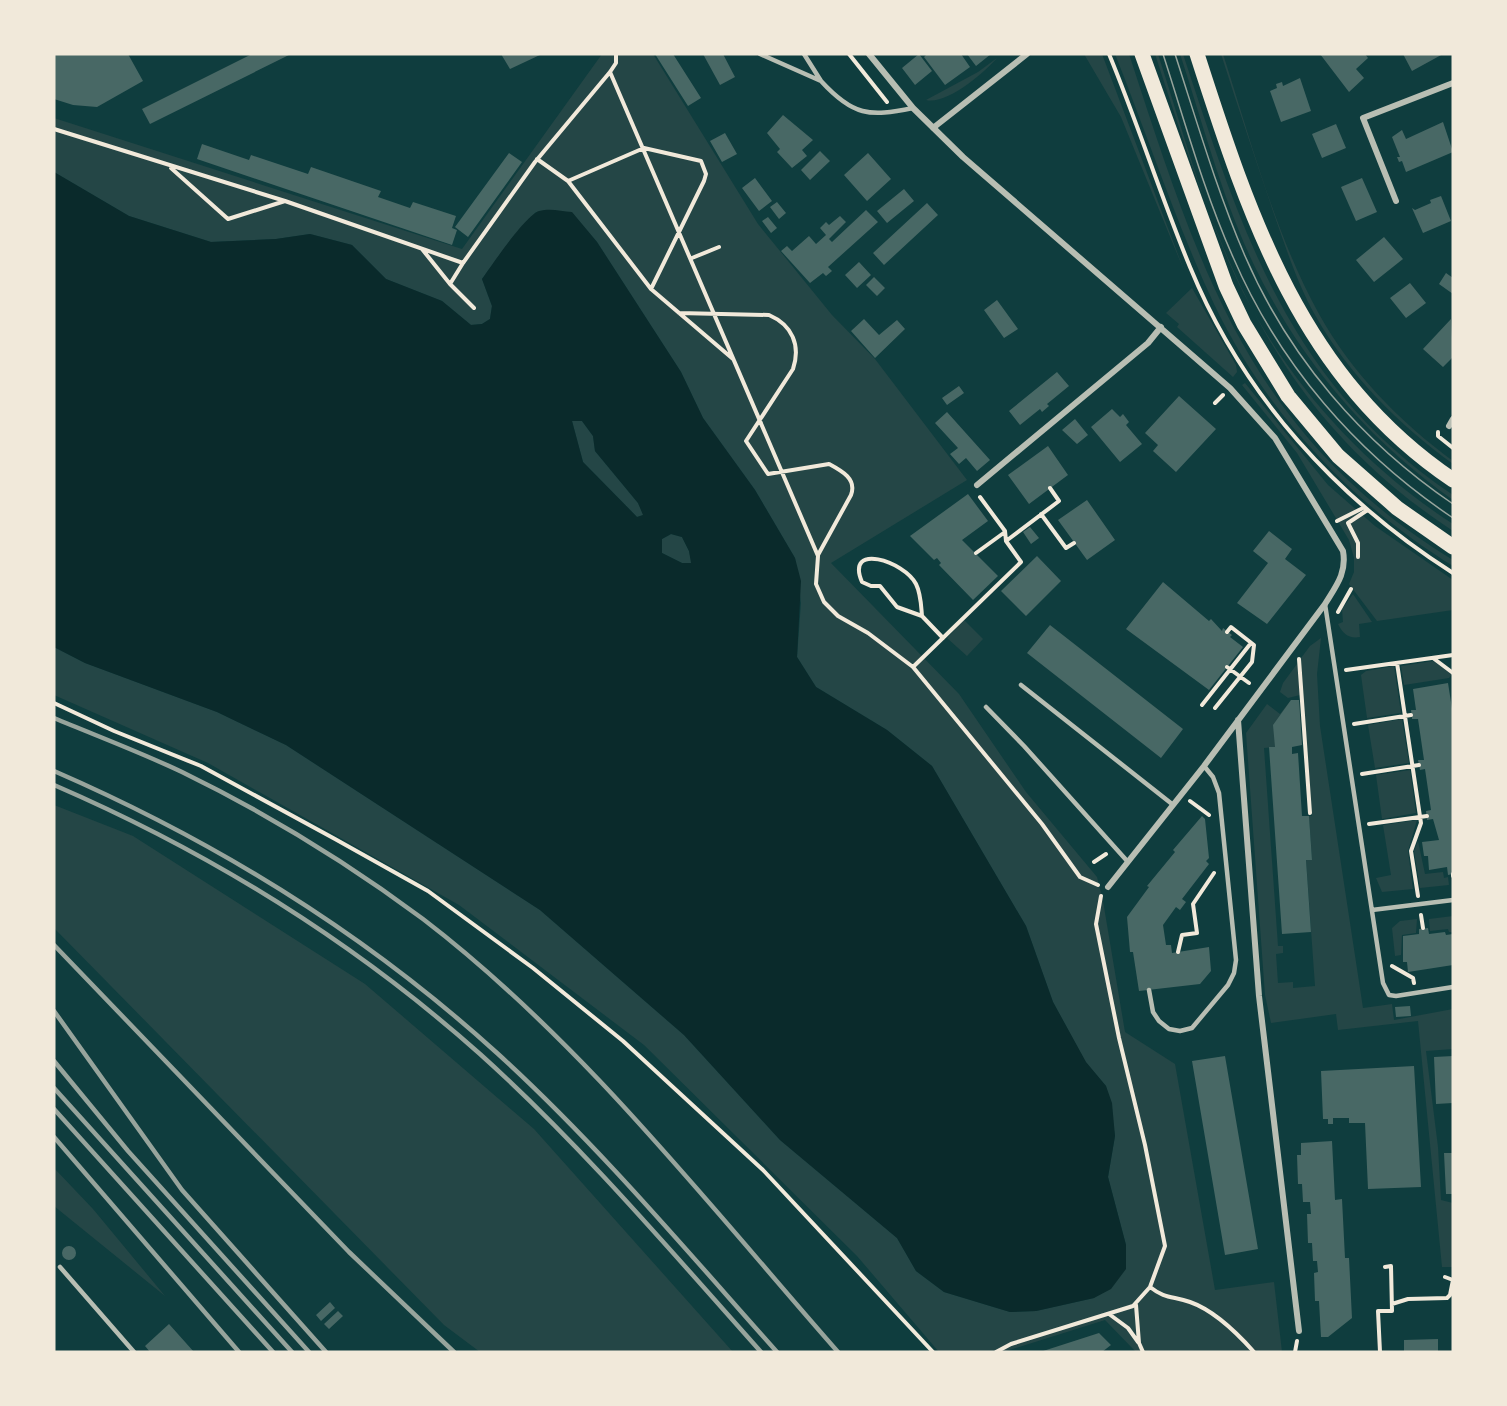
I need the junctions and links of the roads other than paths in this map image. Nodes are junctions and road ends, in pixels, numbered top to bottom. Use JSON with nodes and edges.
{"nodes":[{"id":1,"x":760,"y":54,"type":"edge"},
{"id":2,"x":804,"y":54,"type":"edge"},
{"id":3,"x":869,"y":54,"type":"edge"},
{"id":4,"x":1027,"y":54,"type":"edge"},
{"id":5,"x":1142,"y":54,"type":"edge"},
{"id":6,"x":1197,"y":54,"type":"edge"},
{"id":7,"x":821,"y":81,"type":"junction"},
{"id":8,"x":1453,"y":82,"type":"edge"},
{"id":9,"x":913,"y":108,"type":"junction"},
{"id":10,"x":933,"y":128,"type":"junction"},
{"id":11,"x":1396,"y":201,"type":"dead end"},
{"id":12,"x":1161,"y":327,"type":"junction"},
{"id":13,"x":1453,"y":480,"type":"edge"},
{"id":14,"x":977,"y":485,"type":"dead end"},
{"id":15,"x":1453,"y":547,"type":"edge"},
{"id":16,"x":1325,"y":604,"type":"junction"},
{"id":17,"x":1021,"y":685,"type":"dead end"},
{"id":18,"x":986,"y":707,"type":"dead end"},
{"id":19,"x":1238,"y":720,"type":"junction"},
{"id":20,"x":1203,"y":766,"type":"junction"},
{"id":21,"x":1172,"y":804,"type":"junction"},
{"id":22,"x":1128,"y":862,"type":"junction"},
{"id":23,"x":1108,"y":887,"type":"road end"},
{"id":24,"x":1453,"y":900,"type":"edge"},
{"id":25,"x":1372,"y":910,"type":"junction"},
{"id":26,"x":1453,"y":987,"type":"edge"},
{"id":27,"x":1149,"y":990,"type":"dead end"},
{"id":28,"x":60,"y":1267,"type":"dead end"},
{"id":29,"x":1299,"y":1331,"type":"dead end"},
{"id":30,"x":134,"y":1352,"type":"edge"}],
"edges":[{"from":1,"to":7,"type":"lane"},
{"from":2,"to":7,"type":"lane"},
{"from":3,"to":9,"type":"street"},
{"from":4,"to":10,"type":"street"},
{"from":5,"to":15,"type":"main road"},
{"from":6,"to":13,"type":"main road"},
{"from":7,"to":9,"type":"lane"},
{"from":8,"to":11,"type":"street"},
{"from":9,"to":10,"type":"street"},
{"from":10,"to":12,"type":"street"},
{"from":12,"to":14,"type":"street"},
{"from":12,"to":16,"type":"street"},
{"from":16,"to":19,"type":"street"},
{"from":16,"to":25,"type":"lane"},
{"from":17,"to":21,"type":"lane"},
{"from":18,"to":22,"type":"lane"},
{"from":19,"to":20,"type":"street"},
{"from":19,"to":29,"type":"street"},
{"from":20,"to":21,"type":"street"},
{"from":20,"to":27,"type":"lane"},
{"from":21,"to":22,"type":"street"},
{"from":22,"to":23,"type":"street"},
{"from":24,"to":25,"type":"lane"},
{"from":25,"to":26,"type":"lane"},
{"from":28,"to":30,"type":"lane"}]}
